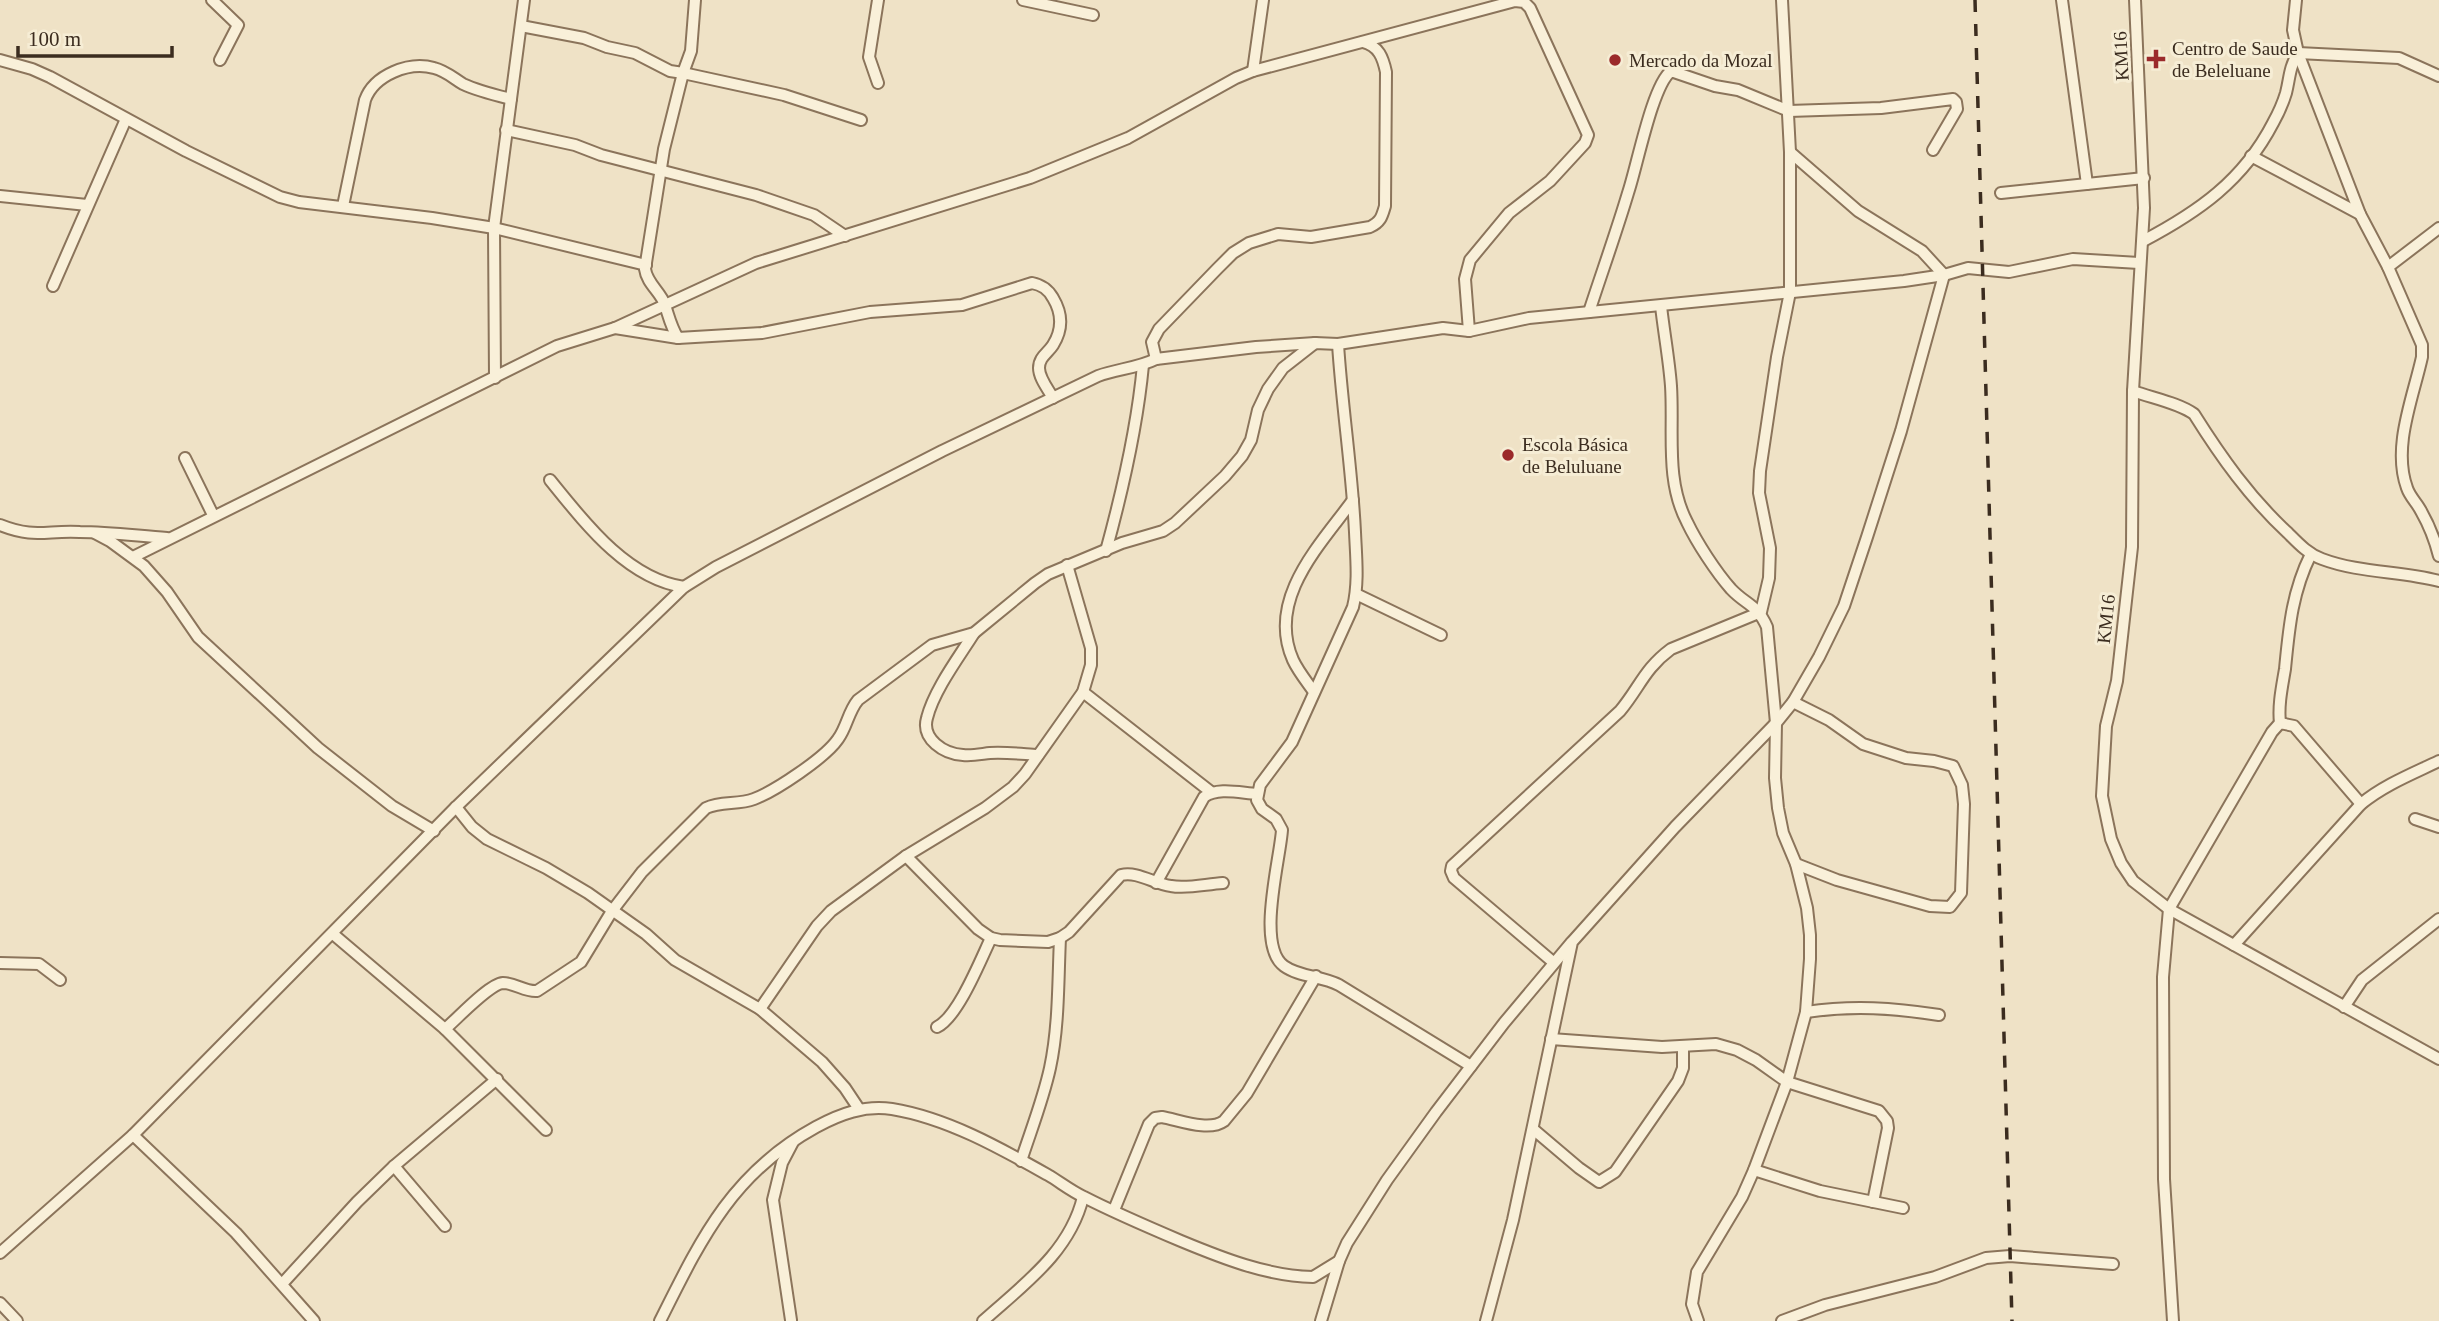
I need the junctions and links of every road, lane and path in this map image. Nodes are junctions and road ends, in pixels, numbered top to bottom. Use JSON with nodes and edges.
{"nodes":[{"id":1,"x":212,"y":0,"type":"edge"},
{"id":2,"x":524,"y":0,"type":"edge"},
{"id":3,"x":695,"y":0,"type":"edge"},
{"id":4,"x":878,"y":0,"type":"edge"},
{"id":5,"x":1023,"y":0,"type":"edge"},
{"id":6,"x":1263,"y":0,"type":"edge"},
{"id":7,"x":1782,"y":0,"type":"edge"},
{"id":8,"x":2062,"y":0,"type":"edge"},
{"id":9,"x":2135,"y":0,"type":"edge"},
{"id":10,"x":2296,"y":0,"type":"edge"},
{"id":11,"x":1093,"y":15,"type":"dead end"},
{"id":12,"x":521,"y":26,"type":"junction"},
{"id":13,"x":1363,"y":42,"type":"junction"},
{"id":14,"x":2298,"y":52,"type":"junction"},
{"id":15,"x":0,"y":60,"type":"edge"},
{"id":16,"x":220,"y":60,"type":"dead end"},
{"id":17,"x":1253,"y":71,"type":"junction"},
{"id":18,"x":683,"y":74,"type":"junction"},
{"id":19,"x":2439,"y":76,"type":"edge"},
{"id":20,"x":878,"y":83,"type":"dead end"},
{"id":21,"x":511,"y":99,"type":"junction"},
{"id":22,"x":1789,"y":111,"type":"junction"},
{"id":23,"x":126,"y":119,"type":"junction"},
{"id":24,"x":861,"y":120,"type":"dead end"},
{"id":25,"x":506,"y":130,"type":"junction"},
{"id":26,"x":1933,"y":150,"type":"dead end"},
{"id":27,"x":1790,"y":152,"type":"junction"},
{"id":28,"x":2251,"y":156,"type":"junction"},
{"id":29,"x":661,"y":169,"type":"junction"},
{"id":30,"x":2144,"y":178,"type":"junction"},
{"id":31,"x":2087,"y":184,"type":"junction"},
{"id":32,"x":2001,"y":193,"type":"dead end"},
{"id":33,"x":0,"y":196,"type":"edge"},
{"id":34,"x":88,"y":205,"type":"junction"},
{"id":35,"x":343,"y":206,"type":"junction"},
{"id":36,"x":2360,"y":214,"type":"junction"},
{"id":37,"x":2439,"y":228,"type":"edge"},
{"id":38,"x":494,"y":229,"type":"junction"},
{"id":39,"x":845,"y":236,"type":"junction"},
{"id":40,"x":2143,"y":242,"type":"junction"},
{"id":41,"x":2139,"y":263,"type":"junction"},
{"id":42,"x":646,"y":265,"type":"junction"},
{"id":43,"x":2388,"y":267,"type":"junction"},
{"id":44,"x":1944,"y":275,"type":"junction"},
{"id":45,"x":53,"y":286,"type":"dead end"},
{"id":46,"x":1790,"y":292,"type":"junction"},
{"id":47,"x":665,"y":304,"type":"junction"},
{"id":48,"x":1661,"y":306,"type":"junction"},
{"id":49,"x":1589,"y":312,"type":"junction"},
{"id":50,"x":615,"y":328,"type":"junction"},
{"id":51,"x":1469,"y":331,"type":"junction"},
{"id":52,"x":678,"y":338,"type":"junction"},
{"id":53,"x":1315,"y":343,"type":"junction"},
{"id":54,"x":1338,"y":344,"type":"junction"},
{"id":55,"x":1156,"y":359,"type":"junction"},
{"id":56,"x":1143,"y":365,"type":"junction"},
{"id":57,"x":495,"y":378,"type":"junction"},
{"id":58,"x":2133,"y":391,"type":"junction"},
{"id":59,"x":1053,"y":398,"type":"junction"},
{"id":60,"x":185,"y":458,"type":"dead end"},
{"id":61,"x":550,"y":480,"type":"dead end"},
{"id":62,"x":1353,"y":500,"type":"junction"},
{"id":63,"x":213,"y":515,"type":"junction"},
{"id":64,"x":0,"y":525,"type":"edge"},
{"id":65,"x":95,"y":533,"type":"junction"},
{"id":66,"x":169,"y":538,"type":"junction"},
{"id":67,"x":1106,"y":551,"type":"junction"},
{"id":68,"x":2312,"y":554,"type":"junction"},
{"id":69,"x":133,"y":556,"type":"junction"},
{"id":70,"x":2439,"y":556,"type":"edge"},
{"id":71,"x":1068,"y":565,"type":"junction"},
{"id":72,"x":2439,"y":581,"type":"edge"},
{"id":73,"x":684,"y":587,"type":"junction"},
{"id":74,"x":1356,"y":594,"type":"junction"},
{"id":75,"x":1761,"y":612,"type":"junction"},
{"id":76,"x":974,"y":632,"type":"junction"},
{"id":77,"x":1441,"y":635,"type":"dead end"},
{"id":78,"x":1083,"y":692,"type":"junction"},
{"id":79,"x":1314,"y":692,"type":"junction"},
{"id":80,"x":1793,"y":702,"type":"junction"},
{"id":81,"x":1776,"y":723,"type":"junction"},
{"id":82,"x":2280,"y":723,"type":"junction"},
{"id":83,"x":1038,"y":755,"type":"junction"},
{"id":84,"x":2439,"y":761,"type":"edge"},
{"id":85,"x":1211,"y":792,"type":"junction"},
{"id":86,"x":1257,"y":793,"type":"junction"},
{"id":87,"x":2361,"y":804,"type":"junction"},
{"id":88,"x":456,"y":807,"type":"junction"},
{"id":89,"x":2415,"y":819,"type":"dead end"},
{"id":90,"x":2439,"y":827,"type":"edge"},
{"id":91,"x":434,"y":831,"type":"junction"},
{"id":92,"x":906,"y":856,"type":"junction"},
{"id":93,"x":1796,"y":864,"type":"junction"},
{"id":94,"x":1156,"y":883,"type":"junction"},
{"id":95,"x":1223,"y":883,"type":"dead end"},
{"id":96,"x":2169,"y":909,"type":"junction"},
{"id":97,"x":612,"y":911,"type":"junction"},
{"id":98,"x":2439,"y":919,"type":"edge"},
{"id":99,"x":333,"y":934,"type":"junction"},
{"id":100,"x":991,"y":938,"type":"junction"},
{"id":101,"x":1060,"y":938,"type":"junction"},
{"id":102,"x":1572,"y":942,"type":"junction"},
{"id":103,"x":2234,"y":945,"type":"junction"},
{"id":104,"x":0,"y":962,"type":"edge"},
{"id":105,"x":1553,"y":962,"type":"junction"},
{"id":106,"x":1316,"y":976,"type":"junction"},
{"id":107,"x":61,"y":979,"type":"dead end"},
{"id":108,"x":2344,"y":1007,"type":"junction"},
{"id":109,"x":760,"y":1009,"type":"junction"},
{"id":110,"x":1806,"y":1012,"type":"junction"},
{"id":111,"x":1940,"y":1015,"type":"dead end"},
{"id":112,"x":937,"y":1027,"type":"dead end"},
{"id":113,"x":445,"y":1029,"type":"junction"},
{"id":114,"x":1551,"y":1039,"type":"junction"},
{"id":115,"x":1683,"y":1046,"type":"junction"},
{"id":116,"x":2439,"y":1059,"type":"edge"},
{"id":117,"x":1471,"y":1066,"type":"junction"},
{"id":118,"x":497,"y":1079,"type":"junction"},
{"id":119,"x":1787,"y":1083,"type":"junction"},
{"id":120,"x":859,"y":1109,"type":"junction"},
{"id":121,"x":1533,"y":1129,"type":"junction"},
{"id":122,"x":546,"y":1130,"type":"dead end"},
{"id":123,"x":132,"y":1135,"type":"junction"},
{"id":124,"x":793,"y":1141,"type":"junction"},
{"id":125,"x":776,"y":1153,"type":"junction"},
{"id":126,"x":1021,"y":1161,"type":"junction"},
{"id":127,"x":782,"y":1163,"type":"junction"},
{"id":128,"x":394,"y":1166,"type":"junction"},
{"id":129,"x":1754,"y":1170,"type":"junction"},
{"id":130,"x":1083,"y":1197,"type":"junction"},
{"id":131,"x":1873,"y":1202,"type":"junction"},
{"id":132,"x":1903,"y":1208,"type":"dead end"},
{"id":133,"x":1114,"y":1210,"type":"junction"},
{"id":134,"x":445,"y":1226,"type":"dead end"},
{"id":135,"x":12,"y":1242,"type":"junction"},
{"id":136,"x":0,"y":1243,"type":"edge"},
{"id":137,"x":0,"y":1253,"type":"edge"},
{"id":138,"x":1339,"y":1261,"type":"junction"},
{"id":139,"x":2113,"y":1264,"type":"dead end"},
{"id":140,"x":282,"y":1284,"type":"junction"},
{"id":141,"x":0,"y":1303,"type":"edge"},
{"id":142,"x":791,"y":1320,"type":"edge"},
{"id":143,"x":17,"y":1321,"type":"edge"},
{"id":144,"x":314,"y":1321,"type":"edge"},
{"id":145,"x":660,"y":1321,"type":"edge"},
{"id":146,"x":983,"y":1321,"type":"edge"},
{"id":147,"x":1321,"y":1321,"type":"edge"},
{"id":148,"x":1486,"y":1321,"type":"edge"},
{"id":149,"x":1698,"y":1321,"type":"edge"},
{"id":150,"x":1782,"y":1321,"type":"edge"},
{"id":151,"x":2173,"y":1321,"type":"edge"}],
"edges":[{"from":1,"to":16,"type":"street"},
{"from":2,"to":12,"type":"street"},
{"from":3,"to":18,"type":"street"},
{"from":4,"to":20,"type":"street"},
{"from":5,"to":11,"type":"street"},
{"from":6,"to":17,"type":"street"},
{"from":7,"to":22,"type":"street"},
{"from":8,"to":31,"type":"street"},
{"from":9,"to":30,"type":"street","name":"KM16"},
{"from":10,"to":14,"type":"street"},
{"from":12,"to":18,"type":"street"},
{"from":12,"to":21,"type":"street"},
{"from":13,"to":17,"type":"street"},
{"from":13,"to":51,"type":"street"},
{"from":13,"to":55,"type":"street"},
{"from":14,"to":19,"type":"street"},
{"from":14,"to":28,"type":"street"},
{"from":14,"to":36,"type":"street"},
{"from":15,"to":23,"type":"street"},
{"from":17,"to":39,"type":"street"},
{"from":18,"to":24,"type":"street"},
{"from":18,"to":29,"type":"street"},
{"from":21,"to":25,"type":"street"},
{"from":21,"to":35,"type":"street"},
{"from":22,"to":26,"type":"street"},
{"from":22,"to":27,"type":"street"},
{"from":22,"to":49,"type":"street"},
{"from":23,"to":34,"type":"street"},
{"from":23,"to":35,"type":"street"},
{"from":25,"to":29,"type":"street"},
{"from":25,"to":38,"type":"street"},
{"from":27,"to":44,"type":"street"},
{"from":27,"to":46,"type":"street"},
{"from":28,"to":36,"type":"street"},
{"from":28,"to":40,"type":"street"},
{"from":29,"to":39,"type":"street"},
{"from":29,"to":42,"type":"street"},
{"from":30,"to":31,"type":"street"},
{"from":30,"to":40,"type":"street","name":"KM16"},
{"from":31,"to":32,"type":"street"},
{"from":33,"to":34,"type":"street"},
{"from":34,"to":45,"type":"street"},
{"from":35,"to":38,"type":"street"},
{"from":36,"to":43,"type":"street"},
{"from":37,"to":43,"type":"street"},
{"from":38,"to":42,"type":"street"},
{"from":38,"to":57,"type":"street"},
{"from":39,"to":47,"type":"street"},
{"from":40,"to":41,"type":"street","name":"KM16"},
{"from":41,"to":44,"type":"street"},
{"from":41,"to":58,"type":"street","name":"KM16"},
{"from":42,"to":47,"type":"street"},
{"from":43,"to":70,"type":"street"},
{"from":44,"to":46,"type":"street"},
{"from":44,"to":80,"type":"street"},
{"from":46,"to":48,"type":"street"},
{"from":46,"to":75,"type":"street"},
{"from":47,"to":50,"type":"street"},
{"from":47,"to":52,"type":"street"},
{"from":48,"to":49,"type":"street"},
{"from":48,"to":75,"type":"street"},
{"from":49,"to":51,"type":"street"},
{"from":50,"to":52,"type":"street"},
{"from":50,"to":57,"type":"street"},
{"from":51,"to":54,"type":"street"},
{"from":52,"to":59,"type":"street"},
{"from":53,"to":54,"type":"street"},
{"from":53,"to":55,"type":"street"},
{"from":53,"to":67,"type":"street"},
{"from":54,"to":62,"type":"street"},
{"from":55,"to":56,"type":"street"},
{"from":56,"to":59,"type":"street"},
{"from":56,"to":67,"type":"street"},
{"from":57,"to":63,"type":"street"},
{"from":58,"to":68,"type":"street"},
{"from":58,"to":96,"type":"street","name":"KM16"},
{"from":59,"to":73,"type":"street"},
{"from":60,"to":63,"type":"street"},
{"from":61,"to":73,"type":"street"},
{"from":62,"to":74,"type":"street"},
{"from":62,"to":79,"type":"street"},
{"from":63,"to":66,"type":"street"},
{"from":64,"to":65,"type":"street"},
{"from":65,"to":66,"type":"street"},
{"from":65,"to":69,"type":"street"},
{"from":66,"to":69,"type":"street"},
{"from":67,"to":71,"type":"street"},
{"from":68,"to":72,"type":"street"},
{"from":68,"to":82,"type":"street"},
{"from":69,"to":91,"type":"street"},
{"from":71,"to":76,"type":"street"},
{"from":71,"to":78,"type":"street"},
{"from":73,"to":88,"type":"street"},
{"from":74,"to":77,"type":"street"},
{"from":74,"to":79,"type":"street"},
{"from":75,"to":81,"type":"street"},
{"from":75,"to":105,"type":"street"},
{"from":76,"to":83,"type":"street"},
{"from":76,"to":97,"type":"street"},
{"from":78,"to":83,"type":"street"},
{"from":78,"to":85,"type":"street"},
{"from":79,"to":86,"type":"street"},
{"from":80,"to":81,"type":"street"},
{"from":80,"to":93,"type":"street"},
{"from":81,"to":93,"type":"street"},
{"from":81,"to":102,"type":"street"},
{"from":82,"to":87,"type":"street"},
{"from":82,"to":96,"type":"street"},
{"from":83,"to":92,"type":"street"},
{"from":84,"to":87,"type":"street"},
{"from":85,"to":86,"type":"street"},
{"from":85,"to":94,"type":"street"},
{"from":86,"to":106,"type":"street"},
{"from":87,"to":103,"type":"street"},
{"from":88,"to":91,"type":"street"},
{"from":88,"to":97,"type":"street"},
{"from":89,"to":90,"type":"street"},
{"from":91,"to":99,"type":"street"},
{"from":92,"to":100,"type":"street"},
{"from":92,"to":109,"type":"street"},
{"from":93,"to":110,"type":"street"},
{"from":94,"to":95,"type":"street"},
{"from":94,"to":101,"type":"street"},
{"from":96,"to":103,"type":"street","name":"KM16"},
{"from":96,"to":151,"type":"street"},
{"from":97,"to":109,"type":"street"},
{"from":97,"to":113,"type":"street"},
{"from":98,"to":108,"type":"street"},
{"from":99,"to":113,"type":"street"},
{"from":99,"to":123,"type":"street"},
{"from":100,"to":101,"type":"street"},
{"from":100,"to":112,"type":"street"},
{"from":101,"to":126,"type":"street"},
{"from":102,"to":105,"type":"street"},
{"from":102,"to":114,"type":"street"},
{"from":103,"to":108,"type":"street","name":"KM16"},
{"from":104,"to":107,"type":"street"},
{"from":105,"to":117,"type":"street"},
{"from":106,"to":117,"type":"street"},
{"from":106,"to":133,"type":"street"},
{"from":108,"to":116,"type":"street","name":"KM16"},
{"from":109,"to":120,"type":"street"},
{"from":110,"to":111,"type":"street"},
{"from":110,"to":119,"type":"street"},
{"from":113,"to":118,"type":"street"},
{"from":114,"to":115,"type":"street"},
{"from":114,"to":121,"type":"street"},
{"from":115,"to":119,"type":"street"},
{"from":115,"to":121,"type":"street"},
{"from":117,"to":138,"type":"street"},
{"from":118,"to":122,"type":"street"},
{"from":118,"to":128,"type":"street"},
{"from":119,"to":129,"type":"street"},
{"from":119,"to":131,"type":"street"},
{"from":120,"to":124,"type":"street"},
{"from":120,"to":126,"type":"street"},
{"from":121,"to":148,"type":"street"},
{"from":123,"to":135,"type":"street"},
{"from":123,"to":140,"type":"street"},
{"from":124,"to":125,"type":"street"},
{"from":124,"to":127,"type":"street"},
{"from":125,"to":127,"type":"street"},
{"from":125,"to":145,"type":"street"},
{"from":126,"to":130,"type":"street"},
{"from":127,"to":142,"type":"street"},
{"from":128,"to":134,"type":"street"},
{"from":128,"to":140,"type":"street"},
{"from":129,"to":131,"type":"street"},
{"from":129,"to":149,"type":"street"},
{"from":130,"to":133,"type":"street"},
{"from":130,"to":146,"type":"street"},
{"from":131,"to":132,"type":"street"},
{"from":133,"to":138,"type":"street"},
{"from":135,"to":136,"type":"street"},
{"from":135,"to":137,"type":"street"},
{"from":138,"to":147,"type":"street"},
{"from":139,"to":150,"type":"street"},
{"from":140,"to":144,"type":"street"},
{"from":141,"to":143,"type":"street"}]}
